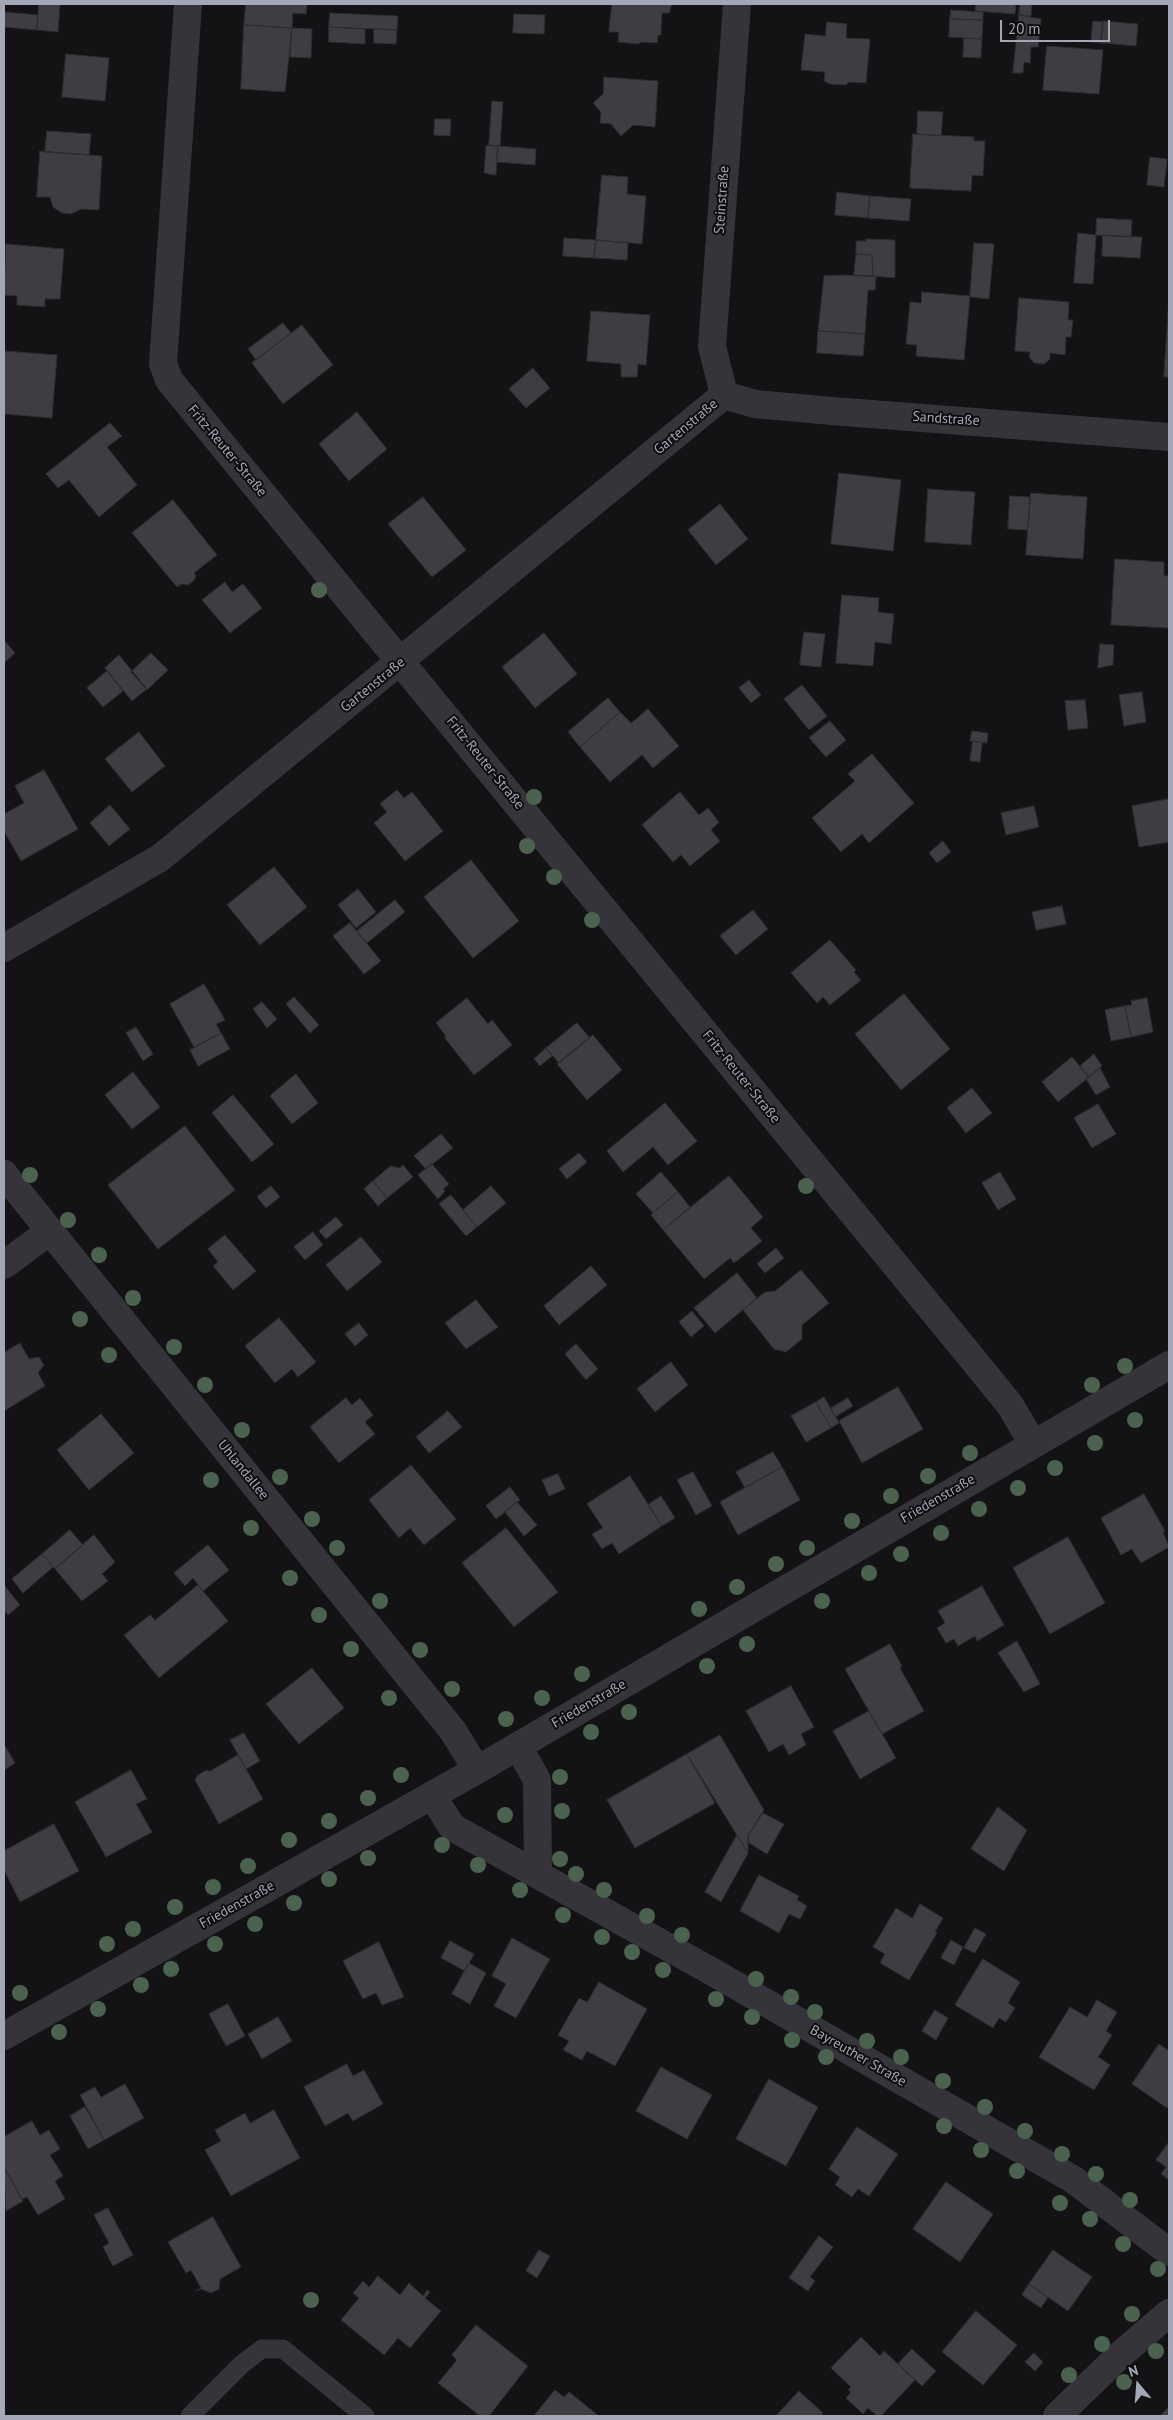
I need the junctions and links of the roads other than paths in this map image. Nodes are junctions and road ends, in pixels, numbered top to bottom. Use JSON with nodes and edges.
{"nodes":[{"id":1,"x":188,"y":4,"type":"edge"},
{"id":2,"x":737,"y":4,"type":"edge"},
{"id":3,"x":724,"y":395,"type":"junction"},
{"id":4,"x":1169,"y":437,"type":"edge"},
{"id":5,"x":402,"y":662,"type":"junction"},
{"id":6,"x":4,"y":948,"type":"edge"},
{"id":7,"x":4,"y":1174,"type":"edge"},
{"id":8,"x":50,"y":1231,"type":"junction"},
{"id":9,"x":4,"y":1265,"type":"edge"},
{"id":10,"x":1169,"y":1365,"type":"edge"},
{"id":11,"x":1033,"y":1444,"type":"junction"},
{"id":12,"x":518,"y":1746,"type":"junction"},
{"id":13,"x":477,"y":1770,"type":"junction"},
{"id":14,"x":432,"y":1796,"type":"junction"},
{"id":15,"x":538,"y":1874,"type":"junction"},
{"id":16,"x":4,"y":2036,"type":"edge"},
{"id":17,"x":1169,"y":2252,"type":"edge"},
{"id":18,"x":1169,"y":2313,"type":"edge"},
{"id":19,"x":190,"y":2416,"type":"edge"},
{"id":20,"x":365,"y":2416,"type":"edge"},
{"id":21,"x":1057,"y":2416,"type":"edge"}],
"edges":[{"from":1,"to":5,"type":"street","name":"Fritz-Reuter-Straße"},
{"from":2,"to":3,"type":"street","name":"Steinstraße"},
{"from":3,"to":4,"type":"street","name":"Sandstraße"},
{"from":3,"to":5,"type":"street","name":"Gartenstraße"},
{"from":5,"to":6,"type":"street","name":"Gartenstraße"},
{"from":5,"to":11,"type":"street","name":"Fritz-Reuter-Straße"},
{"from":7,"to":8,"type":"street","name":"Uhlandallee"},
{"from":8,"to":9,"type":"street"},
{"from":8,"to":13,"type":"street","name":"Uhlandallee"},
{"from":10,"to":11,"type":"street","name":"Friedenstraße"},
{"from":11,"to":12,"type":"street","name":"Friedenstraße"},
{"from":12,"to":13,"type":"street","name":"Friedenstraße"},
{"from":12,"to":15,"type":"street"},
{"from":13,"to":14,"type":"street","name":"Friedenstraße"},
{"from":14,"to":15,"type":"street","name":"Bayreuther Straße"},
{"from":14,"to":16,"type":"street","name":"Friedenstraße"},
{"from":15,"to":17,"type":"street","name":"Bayreuther Straße"},
{"from":18,"to":21,"type":"street"},
{"from":19,"to":20,"type":"lane"}]}
